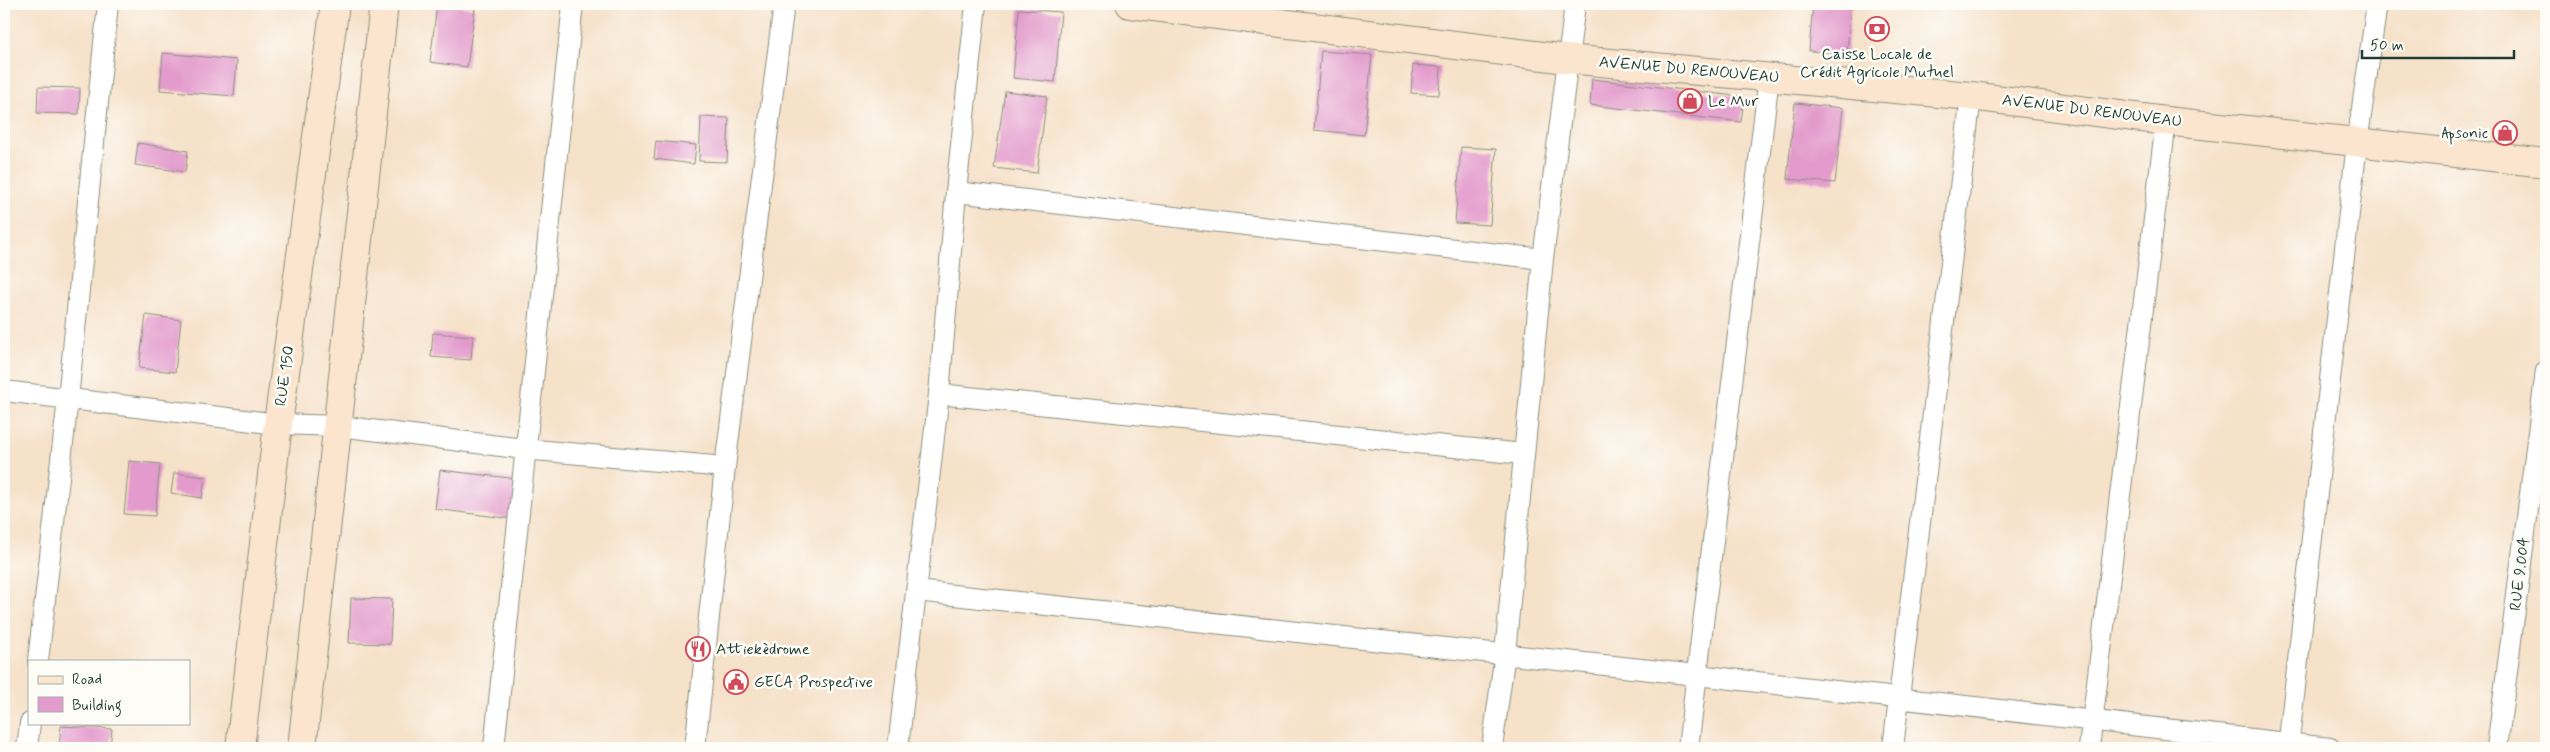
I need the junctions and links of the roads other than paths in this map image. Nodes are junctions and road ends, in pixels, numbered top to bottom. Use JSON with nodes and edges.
{"nodes":[{"id":1,"x":108,"y":4,"type":"edge"},
{"id":2,"x":335,"y":4,"type":"edge"},
{"id":3,"x":384,"y":4,"type":"edge"},
{"id":4,"x":573,"y":4,"type":"edge"},
{"id":5,"x":784,"y":4,"type":"edge"},
{"id":6,"x":976,"y":4,"type":"edge"},
{"id":7,"x":1130,"y":4,"type":"edge"},
{"id":8,"x":1575,"y":4,"type":"edge"},
{"id":9,"x":2377,"y":4,"type":"edge"},
{"id":10,"x":1567,"y":60,"type":"junction"},
{"id":11,"x":1769,"y":77,"type":"junction"},
{"id":12,"x":1971,"y":96,"type":"junction"},
{"id":13,"x":2166,"y":122,"type":"junction"},
{"id":14,"x":2357,"y":143,"type":"junction"},
{"id":15,"x":2546,"y":163,"type":"edge"},
{"id":16,"x":956,"y":192,"type":"junction"},
{"id":17,"x":1544,"y":259,"type":"junction"},
{"id":18,"x":2546,"y":371,"type":"edge"},
{"id":19,"x":4,"y":391,"type":"edge"},
{"id":20,"x":939,"y":394,"type":"junction"},
{"id":21,"x":68,"y":399,"type":"junction"},
{"id":22,"x":278,"y":424,"type":"junction"},
{"id":23,"x":339,"y":426,"type":"junction"},
{"id":24,"x":524,"y":449,"type":"junction"},
{"id":25,"x":1523,"y":454,"type":"junction"},
{"id":26,"x":725,"y":467,"type":"junction"},
{"id":27,"x":916,"y":591,"type":"junction"},
{"id":28,"x":1505,"y":653,"type":"junction"},
{"id":29,"x":38,"y":660,"type":"edge"},
{"id":30,"x":1697,"y":674,"type":"junction"},
{"id":31,"x":1900,"y":698,"type":"junction"},
{"id":32,"x":2092,"y":721,"type":"junction"},
{"id":33,"x":30,"y":724,"type":"edge"},
{"id":34,"x":2288,"y":745,"type":"edge"},
{"id":35,"x":27,"y":748,"type":"edge"},
{"id":36,"x":240,"y":748,"type":"edge"},
{"id":37,"x":302,"y":748,"type":"edge"},
{"id":38,"x":494,"y":748,"type":"edge"},
{"id":39,"x":695,"y":748,"type":"edge"},
{"id":40,"x":898,"y":748,"type":"edge"},
{"id":41,"x":1492,"y":748,"type":"edge"},
{"id":42,"x":1688,"y":748,"type":"edge"},
{"id":43,"x":1893,"y":748,"type":"edge"},
{"id":44,"x":2089,"y":748,"type":"edge"},
{"id":45,"x":2330,"y":748,"type":"edge"},
{"id":46,"x":2497,"y":748,"type":"edge"}],
"edges":[{"from":1,"to":21,"type":"street"},
{"from":2,"to":22,"type":"main road","name":"RUE 150"},
{"from":3,"to":23,"type":"main road"},
{"from":4,"to":24,"type":"street"},
{"from":5,"to":26,"type":"street"},
{"from":6,"to":16,"type":"street"},
{"from":7,"to":10,"type":"main road","name":"AVENUE DU RENOUVEAU"},
{"from":8,"to":10,"type":"street"},
{"from":9,"to":14,"type":"street"},
{"from":10,"to":11,"type":"main road","name":"AVENUE DU RENOUVEAU"},
{"from":10,"to":17,"type":"street"},
{"from":11,"to":12,"type":"main road","name":"AVENUE DU RENOUVEAU"},
{"from":11,"to":30,"type":"street"},
{"from":12,"to":13,"type":"main road","name":"AVENUE DU RENOUVEAU"},
{"from":12,"to":31,"type":"street"},
{"from":13,"to":14,"type":"main road","name":"AVENUE DU RENOUVEAU"},
{"from":13,"to":32,"type":"street"},
{"from":14,"to":15,"type":"main road","name":"AVENUE DU RENOUVEAU"},
{"from":14,"to":34,"type":"street"},
{"from":16,"to":17,"type":"street"},
{"from":16,"to":20,"type":"street"},
{"from":17,"to":25,"type":"street"},
{"from":18,"to":46,"type":"street","name":"RUE 9.004"},
{"from":19,"to":21,"type":"street"},
{"from":20,"to":25,"type":"street"},
{"from":20,"to":27,"type":"street"},
{"from":21,"to":22,"type":"street"},
{"from":21,"to":29,"type":"street"},
{"from":22,"to":23,"type":"street"},
{"from":22,"to":36,"type":"main road","name":"RUE 150"},
{"from":23,"to":24,"type":"street"},
{"from":23,"to":37,"type":"main road"},
{"from":24,"to":26,"type":"street"},
{"from":24,"to":38,"type":"street"},
{"from":25,"to":28,"type":"street"},
{"from":26,"to":39,"type":"street"},
{"from":27,"to":28,"type":"street"},
{"from":27,"to":40,"type":"street"},
{"from":28,"to":30,"type":"street"},
{"from":28,"to":41,"type":"street"},
{"from":30,"to":31,"type":"street"},
{"from":30,"to":42,"type":"street"},
{"from":31,"to":32,"type":"street"},
{"from":31,"to":43,"type":"street"},
{"from":32,"to":34,"type":"street"},
{"from":32,"to":44,"type":"street"},
{"from":33,"to":35,"type":"street"},
{"from":34,"to":45,"type":"street"}]}
